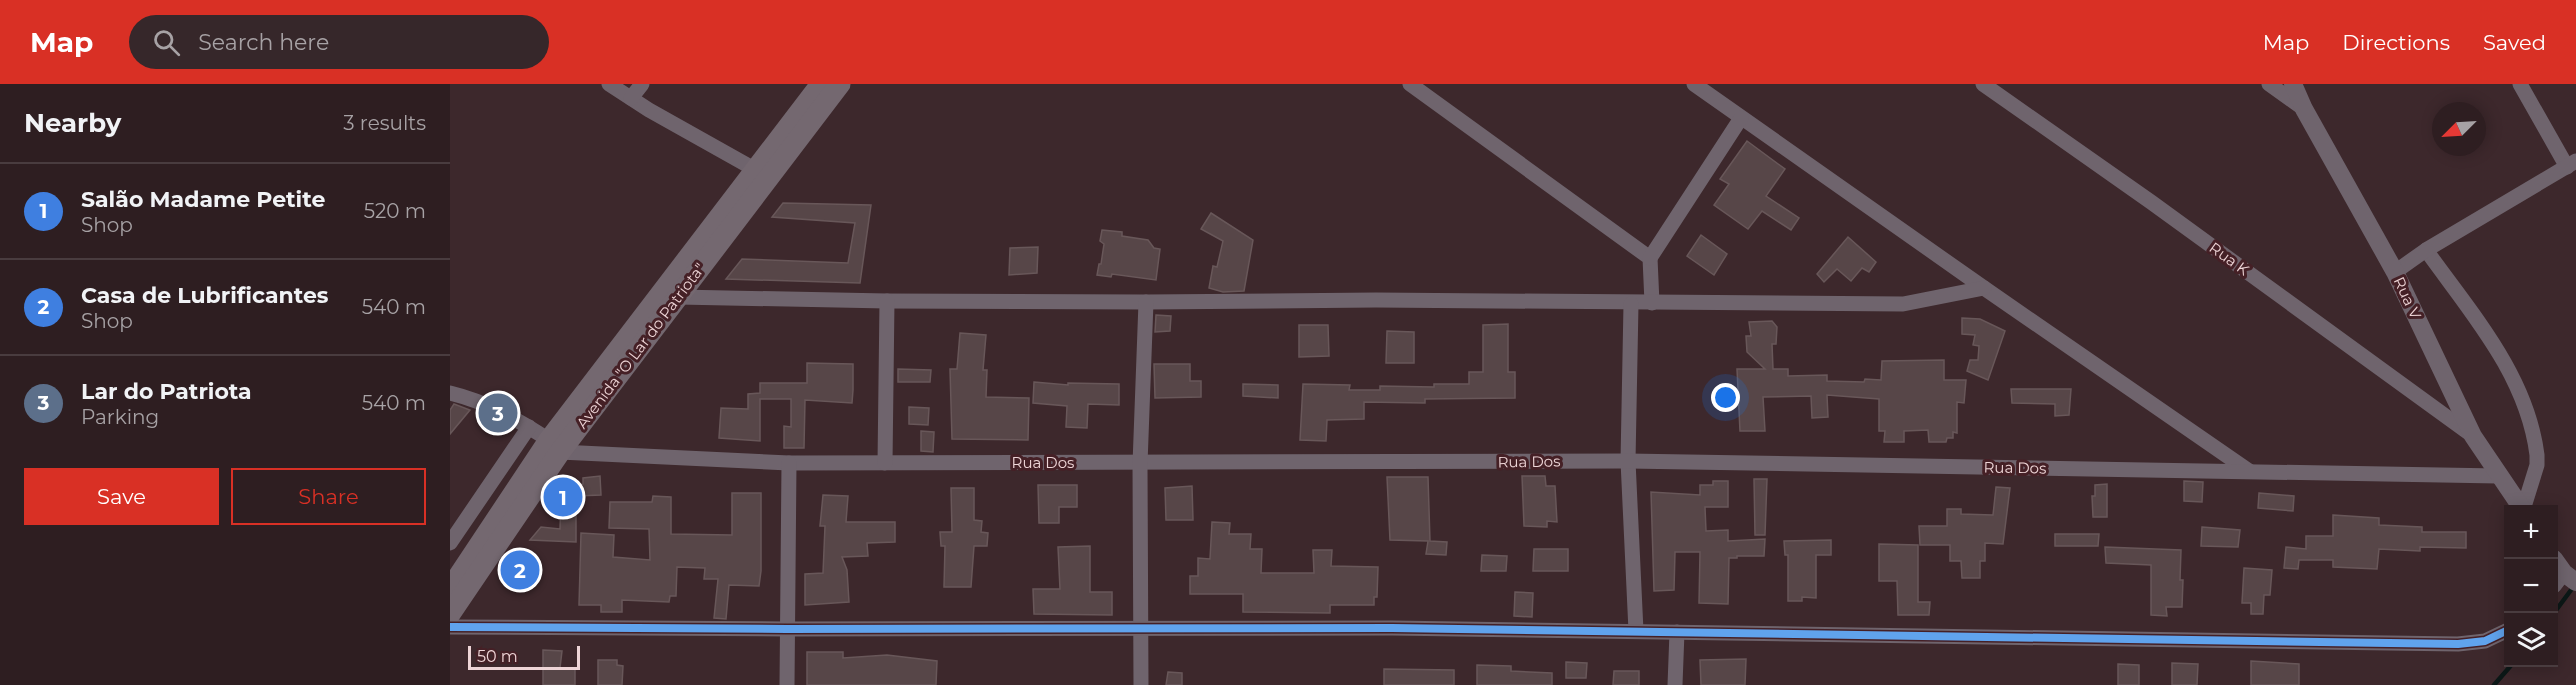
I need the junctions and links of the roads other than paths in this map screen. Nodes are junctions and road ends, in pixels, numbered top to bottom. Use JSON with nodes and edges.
{"nodes":[{"id":1,"x":609,"y":84,"type":"edge"},
{"id":2,"x":642,"y":84,"type":"edge"},
{"id":3,"x":821,"y":84,"type":"edge"},
{"id":4,"x":840,"y":84,"type":"edge"},
{"id":5,"x":1410,"y":84,"type":"edge"},
{"id":6,"x":1694,"y":84,"type":"edge"},
{"id":7,"x":1983,"y":84,"type":"edge"},
{"id":8,"x":2269,"y":84,"type":"edge"},
{"id":9,"x":2293,"y":84,"type":"edge"},
{"id":10,"x":2520,"y":84,"type":"edge"},
{"id":11,"x":631,"y":98,"type":"junction"},
{"id":12,"x":2304,"y":109,"type":"junction"},
{"id":13,"x":1741,"y":118,"type":"junction"},
{"id":14,"x":2572,"y":164,"type":"edge"},
{"id":15,"x":756,"y":170,"type":"junction"},
{"id":16,"x":2426,"y":250,"type":"junction"},
{"id":17,"x":1650,"y":258,"type":"junction"},
{"id":18,"x":2395,"y":272,"type":"junction"},
{"id":19,"x":1984,"y":288,"type":"junction"},
{"id":20,"x":678,"y":297,"type":"junction"},
{"id":21,"x":887,"y":301,"type":"junction"},
{"id":22,"x":1146,"y":302,"type":"junction"},
{"id":23,"x":1652,"y":303,"type":"junction"},
{"id":24,"x":1630,"y":304,"type":"junction"},
{"id":25,"x":450,"y":393,"type":"edge"},
{"id":26,"x":529,"y":427,"type":"junction"},
{"id":27,"x":2473,"y":436,"type":"junction"},
{"id":28,"x":554,"y":446,"type":"junction"},
{"id":29,"x":1628,"y":461,"type":"junction"},
{"id":30,"x":789,"y":463,"type":"junction"},
{"id":31,"x":885,"y":463,"type":"junction"},
{"id":32,"x":1140,"y":464,"type":"junction"},
{"id":33,"x":2249,"y":471,"type":"junction"},
{"id":34,"x":2498,"y":476,"type":"junction"},
{"id":35,"x":2519,"y":505,"type":"edge"},
{"id":36,"x":2525,"y":505,"type":"edge"},
{"id":37,"x":450,"y":543,"type":"edge"},
{"id":38,"x":2554,"y":559,"type":"edge"},
{"id":39,"x":2565,"y":580,"type":"edge"},
{"id":40,"x":450,"y":589,"type":"edge"},
{"id":41,"x":450,"y":614,"type":"edge"},
{"id":42,"x":450,"y":627,"type":"edge"},
{"id":43,"x":1142,"y":628,"type":"junction"},
{"id":44,"x":787,"y":629,"type":"junction"},
{"id":45,"x":1636,"y":631,"type":"junction"},
{"id":46,"x":1677,"y":632,"type":"junction"},
{"id":47,"x":2504,"y":632,"type":"edge"},
{"id":48,"x":787,"y":685,"type":"edge"},
{"id":49,"x":1141,"y":685,"type":"edge"},
{"id":50,"x":1675,"y":685,"type":"edge"}],
"edges":[{"from":1,"to":11,"type":"street"},
{"from":2,"to":11,"type":"street"},
{"from":3,"to":15,"type":"main road","name":"Avenida \"O Lar do Patriota\""},
{"from":4,"to":20,"type":"main road","name":"Avenida \"O Lar do Patriota\""},
{"from":5,"to":17,"type":"street"},
{"from":6,"to":13,"type":"street"},
{"from":7,"to":27,"type":"street","name":"Rua K"},
{"from":8,"to":12,"type":"street"},
{"from":9,"to":12,"type":"street","name":"Rua V"},
{"from":10,"to":14,"type":"street"},
{"from":11,"to":15,"type":"street"},
{"from":12,"to":18,"type":"street","name":"Rua V"},
{"from":13,"to":17,"type":"street"},
{"from":13,"to":19,"type":"street"},
{"from":14,"to":16,"type":"street"},
{"from":15,"to":28,"type":"main road","name":"Avenida \"O Lar do Patriota\""},
{"from":16,"to":18,"type":"street"},
{"from":16,"to":36,"type":"street"},
{"from":17,"to":23,"type":"street"},
{"from":18,"to":27,"type":"street","name":"Rua V"},
{"from":19,"to":23,"type":"street"},
{"from":19,"to":33,"type":"street"},
{"from":20,"to":21,"type":"street"},
{"from":20,"to":28,"type":"main road","name":"Avenida \"O Lar do Patriota\""},
{"from":21,"to":22,"type":"street"},
{"from":21,"to":31,"type":"street"},
{"from":22,"to":24,"type":"street"},
{"from":22,"to":32,"type":"street"},
{"from":23,"to":24,"type":"street"},
{"from":24,"to":29,"type":"street"},
{"from":25,"to":26,"type":"street"},
{"from":26,"to":28,"type":"street"},
{"from":26,"to":37,"type":"street"},
{"from":27,"to":34,"type":"street","name":"Rua V"},
{"from":28,"to":30,"type":"street","name":"Rua Dos"},
{"from":28,"to":40,"type":"main road","name":"Avenida \"O Lar do Patriota\""},
{"from":28,"to":41,"type":"main road","name":"Avenida \"O Lar do Patriota\""},
{"from":29,"to":32,"type":"street","name":"Rua Dos"},
{"from":29,"to":33,"type":"street","name":"Rua Dos"},
{"from":29,"to":45,"type":"street"},
{"from":30,"to":31,"type":"street","name":"Rua Dos"},
{"from":30,"to":44,"type":"street"},
{"from":31,"to":32,"type":"street","name":"Rua Dos"},
{"from":32,"to":43,"type":"street"},
{"from":33,"to":34,"type":"street","name":"Rua Dos"},
{"from":34,"to":35,"type":"street","name":"Rua V"},
{"from":38,"to":39,"type":"street"},
{"from":42,"to":44,"type":"street"},
{"from":43,"to":44,"type":"street"},
{"from":43,"to":45,"type":"street"},
{"from":43,"to":49,"type":"street"},
{"from":44,"to":48,"type":"street"},
{"from":45,"to":46,"type":"street"},
{"from":46,"to":47,"type":"street"},
{"from":46,"to":50,"type":"street"}]}
